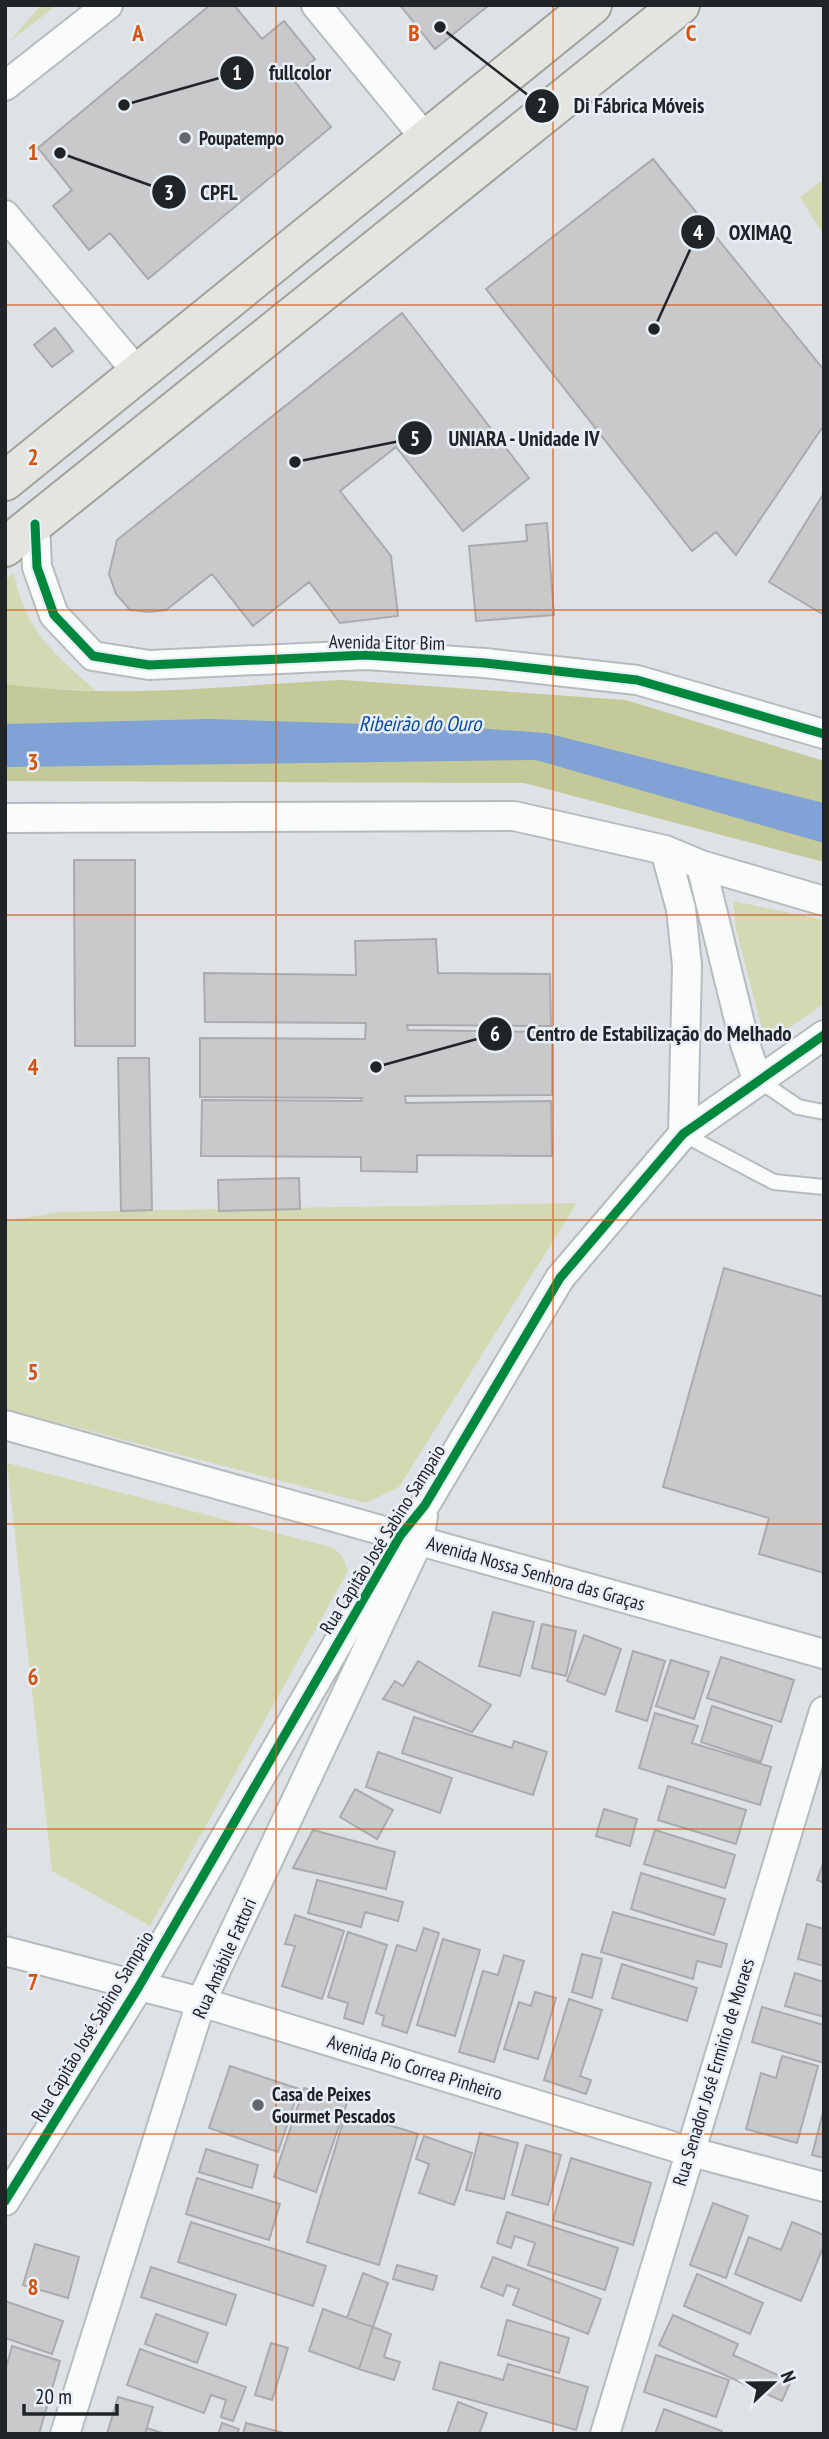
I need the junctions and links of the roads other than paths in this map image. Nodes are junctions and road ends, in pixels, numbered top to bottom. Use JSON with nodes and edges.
{"nodes":[{"id":1,"x":108,"y":5,"type":"edge"},
{"id":2,"x":316,"y":5,"type":"edge"},
{"id":3,"x":593,"y":5,"type":"edge"},
{"id":4,"x":680,"y":5,"type":"edge"},
{"id":5,"x":5,"y":86,"type":"edge"},
{"id":6,"x":426,"y":139,"type":"junction"},
{"id":7,"x":5,"y":215,"type":"edge"},
{"id":8,"x":138,"y":373,"type":"junction"},
{"id":9,"x":5,"y":481,"type":"edge"},
{"id":10,"x":20,"y":536,"type":"edge"},
{"id":11,"x":824,"y":734,"type":"edge"},
{"id":12,"x":5,"y":818,"type":"edge"},
{"id":13,"x":665,"y":850,"type":"junction"},
{"id":14,"x":701,"y":865,"type":"junction"},
{"id":15,"x":824,"y":901,"type":"edge"},
{"id":16,"x":824,"y":1035,"type":"edge"},
{"id":17,"x":757,"y":1079,"type":"junction"},
{"id":18,"x":824,"y":1112,"type":"edge"},
{"id":19,"x":683,"y":1134,"type":"junction"},
{"id":20,"x":824,"y":1187,"type":"edge"},
{"id":21,"x":5,"y":1425,"type":"edge"},
{"id":22,"x":409,"y":1538,"type":"junction"},
{"id":23,"x":824,"y":1654,"type":"edge"},
{"id":24,"x":824,"y":1711,"type":"edge"},
{"id":25,"x":5,"y":1951,"type":"edge"},
{"id":26,"x":138,"y":1988,"type":"junction"},
{"id":27,"x":201,"y":2002,"type":"junction"},
{"id":28,"x":688,"y":2151,"type":"junction"},
{"id":29,"x":824,"y":2187,"type":"edge"},
{"id":30,"x":5,"y":2201,"type":"edge"},
{"id":31,"x":65,"y":2434,"type":"edge"},
{"id":32,"x":605,"y":2434,"type":"edge"}],
"edges":[{"from":1,"to":5,"type":"street"},
{"from":2,"to":6,"type":"street"},
{"from":3,"to":6,"type":"main road"},
{"from":4,"to":10,"type":"main road"},
{"from":6,"to":8,"type":"main road"},
{"from":7,"to":8,"type":"street"},
{"from":8,"to":9,"type":"main road"},
{"from":10,"to":11,"type":"street","name":"Avenida Eitor Bim"},
{"from":12,"to":13,"type":"street"},
{"from":13,"to":14,"type":"street"},
{"from":13,"to":19,"type":"street"},
{"from":14,"to":15,"type":"street"},
{"from":14,"to":17,"type":"street"},
{"from":16,"to":17,"type":"street","name":"Rua Capitão José Sabino Sampaio"},
{"from":17,"to":18,"type":"lane"},
{"from":17,"to":19,"type":"street","name":"Rua Capitão José Sabino Sampaio"},
{"from":19,"to":20,"type":"lane"},
{"from":19,"to":22,"type":"street","name":"Rua Capitão José Sabino Sampaio"},
{"from":21,"to":22,"type":"street","name":"Avenida Nossa Senhora das Graças"},
{"from":22,"to":23,"type":"street","name":"Avenida Nossa Senhora das Graças"},
{"from":22,"to":26,"type":"street","name":"Rua Capitão José Sabino Sampaio"},
{"from":22,"to":27,"type":"street","name":"Rua Amábile Fattori"},
{"from":24,"to":28,"type":"street","name":"Rua Senador José Ermirio de Moraes"},
{"from":25,"to":26,"type":"street","name":"Avenida Pio Correa Pinheiro"},
{"from":26,"to":27,"type":"street","name":"Avenida Pio Correa Pinheiro"},
{"from":26,"to":30,"type":"street","name":"Rua Capitão José Sabino Sampaio"},
{"from":27,"to":28,"type":"street","name":"Avenida Pio Correa Pinheiro"},
{"from":27,"to":31,"type":"street","name":"Rua Amábile Fattori"},
{"from":28,"to":29,"type":"street","name":"Avenida Pio Correa Pinheiro"},
{"from":28,"to":32,"type":"street","name":"Rua Senador José Ermirio de Moraes"}]}
